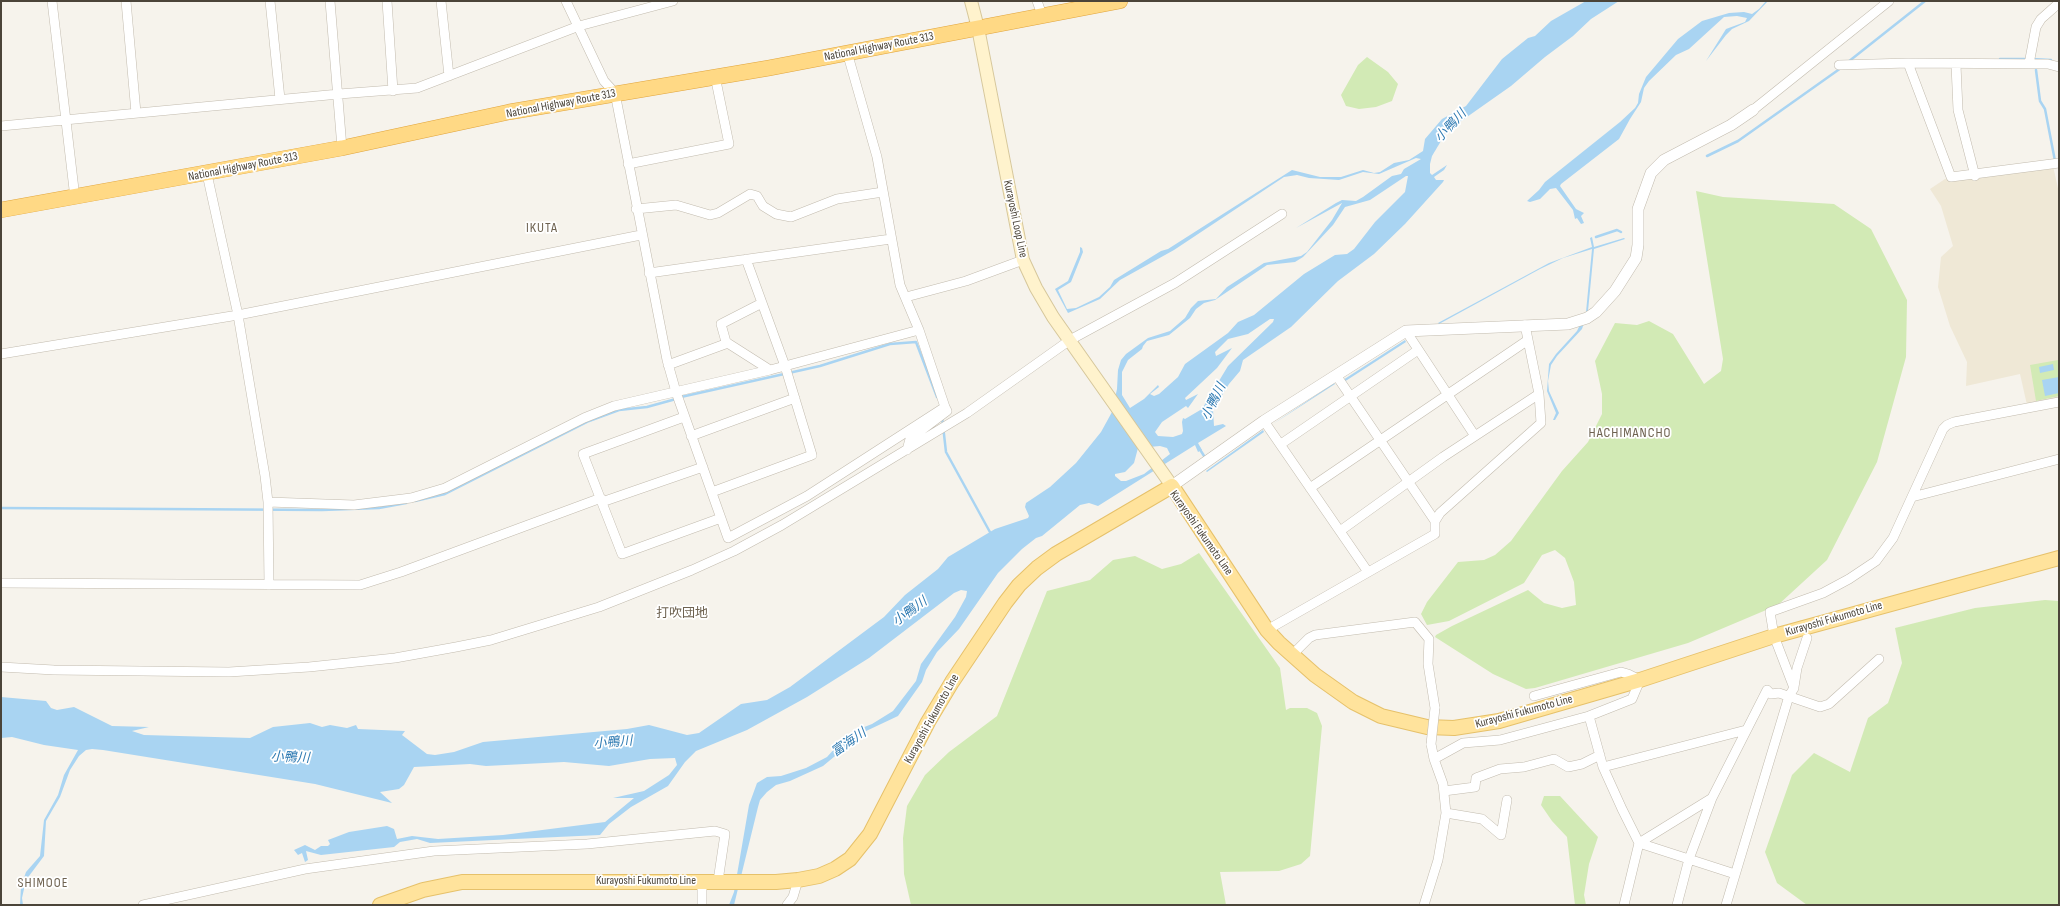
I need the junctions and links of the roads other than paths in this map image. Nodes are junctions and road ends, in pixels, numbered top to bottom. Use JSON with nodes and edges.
{"nodes":[{"id":1,"x":52,"y":1,"type":"edge"},
{"id":2,"x":126,"y":1,"type":"edge"},
{"id":3,"x":270,"y":1,"type":"edge"},
{"id":4,"x":330,"y":1,"type":"edge"},
{"id":5,"x":387,"y":1,"type":"edge"},
{"id":6,"x":441,"y":1,"type":"edge"},
{"id":7,"x":566,"y":1,"type":"edge"},
{"id":8,"x":673,"y":1,"type":"edge"},
{"id":9,"x":971,"y":1,"type":"edge"},
{"id":10,"x":1120,"y":1,"type":"edge"},
{"id":11,"x":1889,"y":1,"type":"edge"},
{"id":12,"x":2059,"y":3,"type":"edge"},
{"id":13,"x":648,"y":4,"type":"edge"},
{"id":14,"x":1039,"y":8,"type":"edge"},
{"id":15,"x":579,"y":26,"type":"junction"},
{"id":16,"x":978,"y":28,"type":"junction"},
{"id":17,"x":847,"y":52,"type":"junction"},
{"id":18,"x":1908,"y":63,"type":"junction"},
{"id":19,"x":2029,"y":64,"type":"junction"},
{"id":20,"x":1840,"y":65,"type":"dead end"},
{"id":21,"x":1956,"y":65,"type":"junction"},
{"id":22,"x":2059,"y":67,"type":"edge"},
{"id":23,"x":449,"y":76,"type":"junction"},
{"id":24,"x":715,"y":76,"type":"junction"},
{"id":25,"x":393,"y":91,"type":"junction"},
{"id":26,"x":615,"y":93,"type":"junction"},
{"id":27,"x":339,"y":94,"type":"junction"},
{"id":28,"x":280,"y":99,"type":"junction"},
{"id":29,"x":1753,"y":110,"type":"joint"},
{"id":30,"x":136,"y":113,"type":"junction"},
{"id":31,"x":65,"y":119,"type":"junction"},
{"id":32,"x":1,"y":126,"type":"edge"},
{"id":33,"x":342,"y":148,"type":"junction"},
{"id":34,"x":2059,"y":163,"type":"edge"},
{"id":35,"x":628,"y":164,"type":"junction"},
{"id":36,"x":207,"y":174,"type":"junction"},
{"id":37,"x":1974,"y":176,"type":"junction"},
{"id":38,"x":883,"y":192,"type":"junction"},
{"id":39,"x":75,"y":198,"type":"junction"},
{"id":40,"x":636,"y":209,"type":"junction"},
{"id":41,"x":1,"y":210,"type":"edge"},
{"id":42,"x":1282,"y":214,"type":"dead end"},
{"id":43,"x":641,"y":235,"type":"junction"},
{"id":44,"x":891,"y":239,"type":"junction"},
{"id":45,"x":746,"y":259,"type":"junction"},
{"id":46,"x":1023,"y":260,"type":"junction"},
{"id":47,"x":649,"y":273,"type":"junction"},
{"id":48,"x":906,"y":297,"type":"junction"},
{"id":49,"x":762,"y":303,"type":"junction"},
{"id":50,"x":238,"y":315,"type":"junction"},
{"id":51,"x":1525,"y":325,"type":"junction"},
{"id":52,"x":919,"y":330,"type":"junction"},
{"id":53,"x":1406,"y":331,"type":"junction"},
{"id":54,"x":1528,"y":340,"type":"junction"},
{"id":55,"x":728,"y":343,"type":"junction"},
{"id":56,"x":1073,"y":345,"type":"junction"},
{"id":57,"x":1418,"y":350,"type":"junction"},
{"id":58,"x":1,"y":354,"type":"edge"},
{"id":59,"x":668,"y":365,"type":"junction"},
{"id":60,"x":785,"y":366,"type":"junction"},
{"id":61,"x":770,"y":370,"type":"junction"},
{"id":62,"x":1336,"y":376,"type":"junction"},
{"id":63,"x":676,"y":392,"type":"junction"},
{"id":64,"x":1539,"y":394,"type":"junction"},
{"id":65,"x":1447,"y":395,"type":"junction"},
{"id":66,"x":1350,"y":397,"type":"junction"},
{"id":67,"x":795,"y":398,"type":"junction"},
{"id":68,"x":2059,"y":402,"type":"edge"},
{"id":69,"x":945,"y":407,"type":"junction"},
{"id":70,"x":684,"y":416,"type":"junction"},
{"id":71,"x":1264,"y":421,"type":"junction"},
{"id":72,"x":691,"y":436,"type":"junction"},
{"id":73,"x":1475,"y":436,"type":"junction"},
{"id":74,"x":1379,"y":440,"type":"junction"},
{"id":75,"x":1281,"y":444,"type":"junction"},
{"id":76,"x":907,"y":450,"type":"junction"},
{"id":77,"x":2059,"y":459,"type":"edge"},
{"id":78,"x":703,"y":467,"type":"junction"},
{"id":79,"x":1408,"y":482,"type":"junction"},
{"id":80,"x":1172,"y":486,"type":"junction"},
{"id":81,"x":1310,"y":488,"type":"junction"},
{"id":82,"x":712,"y":492,"type":"junction"},
{"id":83,"x":1912,"y":497,"type":"junction"},
{"id":84,"x":601,"y":500,"type":"junction"},
{"id":85,"x":268,"y":502,"type":"junction"},
{"id":86,"x":721,"y":518,"type":"junction"},
{"id":87,"x":1435,"y":521,"type":"junction"},
{"id":88,"x":1340,"y":531,"type":"junction"},
{"id":89,"x":2059,"y":558,"type":"edge"},
{"id":90,"x":1368,"y":572,"type":"junction"},
{"id":91,"x":1,"y":582,"type":"edge"},
{"id":92,"x":269,"y":585,"type":"junction"},
{"id":93,"x":1267,"y":630,"type":"junction"},
{"id":94,"x":1774,"y":636,"type":"junction"},
{"id":95,"x":1807,"y":638,"type":"dead end"},
{"id":96,"x":1293,"y":654,"type":"junction"},
{"id":97,"x":1879,"y":659,"type":"dead end"},
{"id":98,"x":1,"y":667,"type":"edge"},
{"id":99,"x":1640,"y":680,"type":"junction"},
{"id":100,"x":1794,"y":688,"type":"junction"},
{"id":101,"x":1534,"y":696,"type":"dead end"},
{"id":102,"x":1789,"y":696,"type":"junction"},
{"id":103,"x":1590,"y":716,"type":"junction"},
{"id":104,"x":1746,"y":730,"type":"junction"},
{"id":105,"x":1600,"y":755,"type":"junction"},
{"id":106,"x":1434,"y":759,"type":"junction"},
{"id":107,"x":1603,"y":767,"type":"junction"},
{"id":108,"x":1444,"y":791,"type":"junction"},
{"id":109,"x":1712,"y":798,"type":"junction"},
{"id":110,"x":1506,"y":800,"type":"dead end"},
{"id":111,"x":1446,"y":813,"type":"junction"},
{"id":112,"x":1639,"y":843,"type":"junction"},
{"id":113,"x":1688,"y":859,"type":"junction"},
{"id":114,"x":1735,"y":874,"type":"junction"},
{"id":115,"x":798,"y":880,"type":"junction"},
{"id":116,"x":720,"y":881,"type":"junction"},
{"id":117,"x":702,"y":882,"type":"junction"},
{"id":118,"x":143,"y":905,"type":"edge"},
{"id":119,"x":380,"y":905,"type":"edge"},
{"id":120,"x":702,"y":905,"type":"edge"},
{"id":121,"x":787,"y":905,"type":"edge"},
{"id":122,"x":1424,"y":905,"type":"edge"},
{"id":123,"x":1624,"y":905,"type":"edge"},
{"id":124,"x":1677,"y":905,"type":"edge"},
{"id":125,"x":1726,"y":905,"type":"edge"}],
"edges":[{"from":1,"to":31,"type":"street"},
{"from":2,"to":30,"type":"street"},
{"from":3,"to":28,"type":"street"},
{"from":4,"to":27,"type":"street"},
{"from":5,"to":25,"type":"street"},
{"from":6,"to":23,"type":"street"},
{"from":7,"to":15,"type":"street"},
{"from":8,"to":13,"type":"street"},
{"from":9,"to":16,"type":"main road","name":"Kurayoshi Loop Line"},
{"from":10,"to":14,"type":"highway","name":"National Highway Route 313"},
{"from":11,"to":29,"type":"street"},
{"from":12,"to":19,"type":"street"},
{"from":13,"to":15,"type":"street"},
{"from":14,"to":16,"type":"highway","name":"National Highway Route 313"},
{"from":15,"to":23,"type":"street"},
{"from":15,"to":26,"type":"street"},
{"from":16,"to":17,"type":"highway","name":"National Highway Route 313"},
{"from":16,"to":46,"type":"main road","name":"Kurayoshi Loop Line"},
{"from":17,"to":24,"type":"highway","name":"National Highway Route 313"},
{"from":17,"to":38,"type":"street"},
{"from":18,"to":20,"type":"street"},
{"from":18,"to":21,"type":"street"},
{"from":18,"to":37,"type":"street"},
{"from":19,"to":21,"type":"street"},
{"from":19,"to":22,"type":"street"},
{"from":21,"to":37,"type":"street"},
{"from":23,"to":25,"type":"street"},
{"from":24,"to":26,"type":"highway","name":"National Highway Route 313"},
{"from":24,"to":35,"type":"street"},
{"from":25,"to":27,"type":"street"},
{"from":26,"to":33,"type":"highway","name":"National Highway Route 313"},
{"from":26,"to":35,"type":"street"},
{"from":27,"to":28,"type":"street"},
{"from":27,"to":33,"type":"street"},
{"from":28,"to":30,"type":"street"},
{"from":29,"to":51,"type":"street"},
{"from":30,"to":31,"type":"street"},
{"from":31,"to":32,"type":"street"},
{"from":31,"to":39,"type":"street"},
{"from":33,"to":36,"type":"highway","name":"National Highway Route 313"},
{"from":34,"to":37,"type":"street"},
{"from":35,"to":40,"type":"street"},
{"from":36,"to":39,"type":"highway","name":"National Highway Route 313"},
{"from":36,"to":50,"type":"street"},
{"from":38,"to":40,"type":"street"},
{"from":38,"to":44,"type":"street"},
{"from":39,"to":41,"type":"highway","name":"National Highway Route 313"},
{"from":40,"to":43,"type":"street"},
{"from":42,"to":56,"type":"street"},
{"from":43,"to":47,"type":"street"},
{"from":43,"to":50,"type":"street"},
{"from":44,"to":45,"type":"street"},
{"from":44,"to":48,"type":"street"},
{"from":45,"to":47,"type":"street"},
{"from":45,"to":49,"type":"street"},
{"from":46,"to":48,"type":"street"},
{"from":46,"to":56,"type":"main road","name":"Kurayoshi Loop Line"},
{"from":47,"to":59,"type":"street"},
{"from":48,"to":52,"type":"street"},
{"from":49,"to":55,"type":"street"},
{"from":49,"to":60,"type":"street"},
{"from":50,"to":58,"type":"street"},
{"from":50,"to":85,"type":"street"},
{"from":51,"to":53,"type":"street"},
{"from":51,"to":54,"type":"street"},
{"from":52,"to":60,"type":"street"},
{"from":52,"to":69,"type":"street"},
{"from":53,"to":57,"type":"street"},
{"from":53,"to":62,"type":"street"},
{"from":54,"to":64,"type":"street"},
{"from":54,"to":65,"type":"street"},
{"from":55,"to":59,"type":"street"},
{"from":55,"to":61,"type":"street"},
{"from":56,"to":76,"type":"street"},
{"from":56,"to":80,"type":"main road","name":"Kurayoshi Loop Line"},
{"from":57,"to":65,"type":"street"},
{"from":57,"to":66,"type":"street"},
{"from":59,"to":63,"type":"street"},
{"from":60,"to":61,"type":"street"},
{"from":60,"to":67,"type":"street"},
{"from":61,"to":63,"type":"street"},
{"from":62,"to":66,"type":"street"},
{"from":62,"to":71,"type":"street"},
{"from":63,"to":70,"type":"street"},
{"from":63,"to":85,"type":"street"},
{"from":64,"to":73,"type":"street"},
{"from":64,"to":87,"type":"street"},
{"from":65,"to":73,"type":"street"},
{"from":65,"to":74,"type":"street"},
{"from":66,"to":74,"type":"street"},
{"from":66,"to":75,"type":"street"},
{"from":67,"to":72,"type":"street"},
{"from":67,"to":82,"type":"street"},
{"from":68,"to":83,"type":"street"},
{"from":69,"to":76,"type":"street"},
{"from":69,"to":86,"type":"street"},
{"from":70,"to":72,"type":"street"},
{"from":70,"to":84,"type":"street"},
{"from":71,"to":75,"type":"street"},
{"from":71,"to":80,"type":"street"},
{"from":72,"to":78,"type":"street"},
{"from":73,"to":79,"type":"street"},
{"from":74,"to":79,"type":"street"},
{"from":74,"to":81,"type":"street"},
{"from":75,"to":81,"type":"street"},
{"from":76,"to":98,"type":"street"},
{"from":77,"to":83,"type":"street"},
{"from":78,"to":82,"type":"street"},
{"from":78,"to":84,"type":"street"},
{"from":79,"to":87,"type":"street"},
{"from":79,"to":88,"type":"street"},
{"from":80,"to":93,"type":"main road","name":"Kurayoshi Fukumoto Line"},
{"from":80,"to":115,"type":"main road","name":"Kurayoshi Fukumoto Line"},
{"from":81,"to":88,"type":"street"},
{"from":82,"to":86,"type":"street"},
{"from":83,"to":94,"type":"street"},
{"from":84,"to":86,"type":"street"},
{"from":84,"to":92,"type":"street"},
{"from":85,"to":92,"type":"street"},
{"from":87,"to":90,"type":"street"},
{"from":88,"to":90,"type":"street"},
{"from":89,"to":94,"type":"main road","name":"Kurayoshi Fukumoto Line"},
{"from":90,"to":93,"type":"street"},
{"from":91,"to":92,"type":"street"},
{"from":93,"to":96,"type":"main road","name":"Kurayoshi Fukumoto Line"},
{"from":94,"to":99,"type":"main road","name":"Kurayoshi Fukumoto Line"},
{"from":94,"to":100,"type":"street"},
{"from":95,"to":100,"type":"street"},
{"from":96,"to":99,"type":"main road","name":"Kurayoshi Fukumoto Line"},
{"from":96,"to":106,"type":"street","bridge":true},
{"from":97,"to":102,"type":"street"},
{"from":99,"to":101,"type":"street"},
{"from":99,"to":103,"type":"street"},
{"from":100,"to":102,"type":"street"},
{"from":102,"to":104,"type":"street"},
{"from":102,"to":114,"type":"street"},
{"from":103,"to":105,"type":"street"},
{"from":103,"to":106,"type":"street"},
{"from":104,"to":107,"type":"street"},
{"from":104,"to":109,"type":"street"},
{"from":105,"to":107,"type":"street"},
{"from":105,"to":108,"type":"street"},
{"from":106,"to":108,"type":"street"},
{"from":107,"to":112,"type":"street"},
{"from":108,"to":111,"type":"street"},
{"from":109,"to":112,"type":"street"},
{"from":109,"to":113,"type":"street"},
{"from":110,"to":111,"type":"street"},
{"from":111,"to":122,"type":"street"},
{"from":112,"to":113,"type":"street"},
{"from":112,"to":123,"type":"street"},
{"from":113,"to":114,"type":"street"},
{"from":113,"to":124,"type":"street"},
{"from":114,"to":125,"type":"street"},
{"from":115,"to":116,"type":"main road","name":"Kurayoshi Fukumoto Line"},
{"from":115,"to":121,"type":"street"},
{"from":116,"to":117,"type":"main road","name":"Kurayoshi Fukumoto Line"},
{"from":116,"to":118,"type":"street"},
{"from":117,"to":119,"type":"main road","name":"Kurayoshi Fukumoto Line"},
{"from":117,"to":120,"type":"street"}]}
